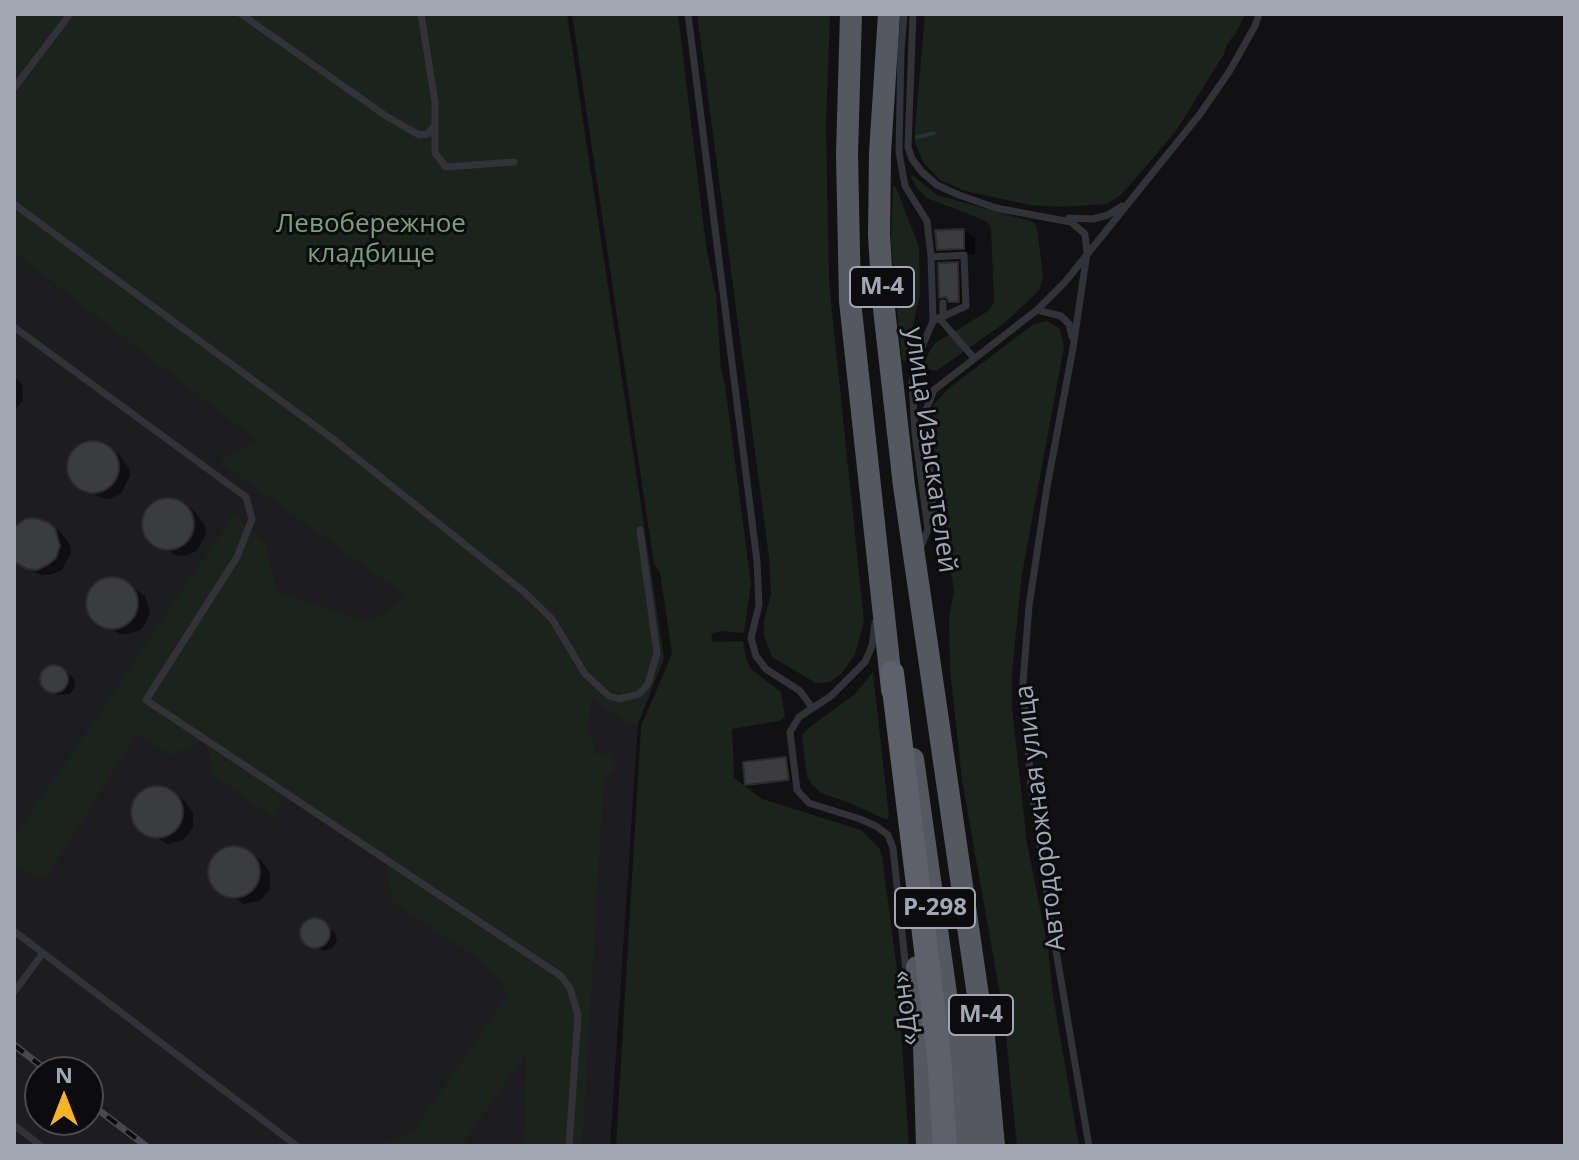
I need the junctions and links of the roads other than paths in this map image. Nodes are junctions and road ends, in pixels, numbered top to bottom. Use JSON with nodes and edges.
{"nodes":[{"id":1,"x":70,"y":14,"type":"edge"},
{"id":2,"x":241,"y":14,"type":"edge"},
{"id":3,"x":421,"y":14,"type":"edge"},
{"id":4,"x":688,"y":14,"type":"edge"},
{"id":5,"x":851,"y":14,"type":"edge"},
{"id":6,"x":889,"y":14,"type":"edge"},
{"id":7,"x":904,"y":14,"type":"edge"},
{"id":8,"x":913,"y":14,"type":"edge"},
{"id":9,"x":1259,"y":14,"type":"edge"},
{"id":10,"x":14,"y":88,"type":"edge"},
{"id":11,"x":433,"y":127,"type":"junction"},
{"id":12,"x":514,"y":162,"type":"dead end"},
{"id":13,"x":1137,"y":190,"type":"junction"},
{"id":14,"x":14,"y":204,"type":"edge"},
{"id":15,"x":1051,"y":217,"type":"junction"},
{"id":16,"x":1087,"y":253,"type":"junction"},
{"id":17,"x":931,"y":257,"type":"junction"},
{"id":18,"x":943,"y":303,"type":"dead end"},
{"id":19,"x":1037,"y":310,"type":"junction"},
{"id":20,"x":938,"y":318,"type":"junction"},
{"id":21,"x":14,"y":327,"type":"edge"},
{"id":22,"x":1073,"y":348,"type":"junction"},
{"id":23,"x":974,"y":358,"type":"junction"},
{"id":24,"x":871,"y":498,"type":"junction"},
{"id":25,"x":928,"y":529,"type":"junction"},
{"id":26,"x":640,"y":530,"type":"dead end"},
{"id":27,"x":916,"y":559,"type":"junction"},
{"id":28,"x":892,"y":673,"type":"junction"},
{"id":29,"x":811,"y":706,"type":"junction"},
{"id":30,"x":948,"y":795,"type":"junction"},
{"id":31,"x":14,"y":931,"type":"edge"},
{"id":32,"x":43,"y":953,"type":"junction"},
{"id":33,"x":14,"y":992,"type":"edge"},
{"id":34,"x":926,"y":1083,"type":"junction"},
{"id":35,"x":14,"y":1125,"type":"edge"},
{"id":36,"x":41,"y":1146,"type":"edge"},
{"id":37,"x":297,"y":1146,"type":"edge"},
{"id":38,"x":569,"y":1146,"type":"edge"},
{"id":39,"x":927,"y":1146,"type":"edge"},
{"id":40,"x":945,"y":1146,"type":"edge"},
{"id":41,"x":959,"y":1146,"type":"edge"},
{"id":42,"x":974,"y":1146,"type":"edge"},
{"id":43,"x":994,"y":1146,"type":"edge"},
{"id":44,"x":1089,"y":1146,"type":"edge"}],
"edges":[{"from":1,"to":10,"type":"lane"},
{"from":2,"to":11,"type":"lane"},
{"from":3,"to":11,"type":"lane"},
{"from":4,"to":29,"type":"lane"},
{"from":5,"to":24,"type":"highway","number":"М-4"},
{"from":6,"to":27,"type":"highway","name":"улица Изыскателей","number":"М-4"},
{"from":7,"to":17,"type":"lane"},
{"from":8,"to":15,"type":"lane"},
{"from":9,"to":13,"type":"lane"},
{"from":11,"to":12,"type":"lane"},
{"from":13,"to":15,"type":"lane"},
{"from":13,"to":16,"type":"lane"},
{"from":14,"to":26,"type":"lane"},
{"from":15,"to":16,"type":"lane"},
{"from":16,"to":19,"type":"lane"},
{"from":16,"to":22,"type":"lane","name":"Автодорожная улица"},
{"from":17,"to":20,"type":"lane"},
{"from":17,"to":20,"type":"lane"},
{"from":18,"to":20,"type":"lane"},
{"from":19,"to":22,"type":"lane"},
{"from":19,"to":23,"type":"lane"},
{"from":20,"to":23,"type":"lane"},
{"from":20,"to":25,"type":"lane"},
{"from":21,"to":38,"type":"lane"},
{"from":22,"to":44,"type":"lane","name":"Автодорожная улица"},
{"from":23,"to":25,"type":"lane"},
{"from":24,"to":28,"type":"highway","number":"М-4"},
{"from":24,"to":29,"type":"lane"},
{"from":25,"to":27,"type":"lane"},
{"from":27,"to":30,"type":"highway","name":"улица Изыскателей","number":"М-4"},
{"from":28,"to":34,"type":"highway"},
{"from":28,"to":40,"type":"highway","name":"«Дон»","number":"М-4"},
{"from":28,"to":41,"type":"highway","number":"Р-298"},
{"from":29,"to":34,"type":"lane"},
{"from":30,"to":42,"type":"highway","number":"Р-298"},
{"from":30,"to":43,"type":"highway","number":"М-4"},
{"from":31,"to":32,"type":"lane"},
{"from":32,"to":33,"type":"lane"},
{"from":32,"to":37,"type":"lane"},
{"from":34,"to":39,"type":"highway"},
{"from":35,"to":36,"type":"lane"}]}
